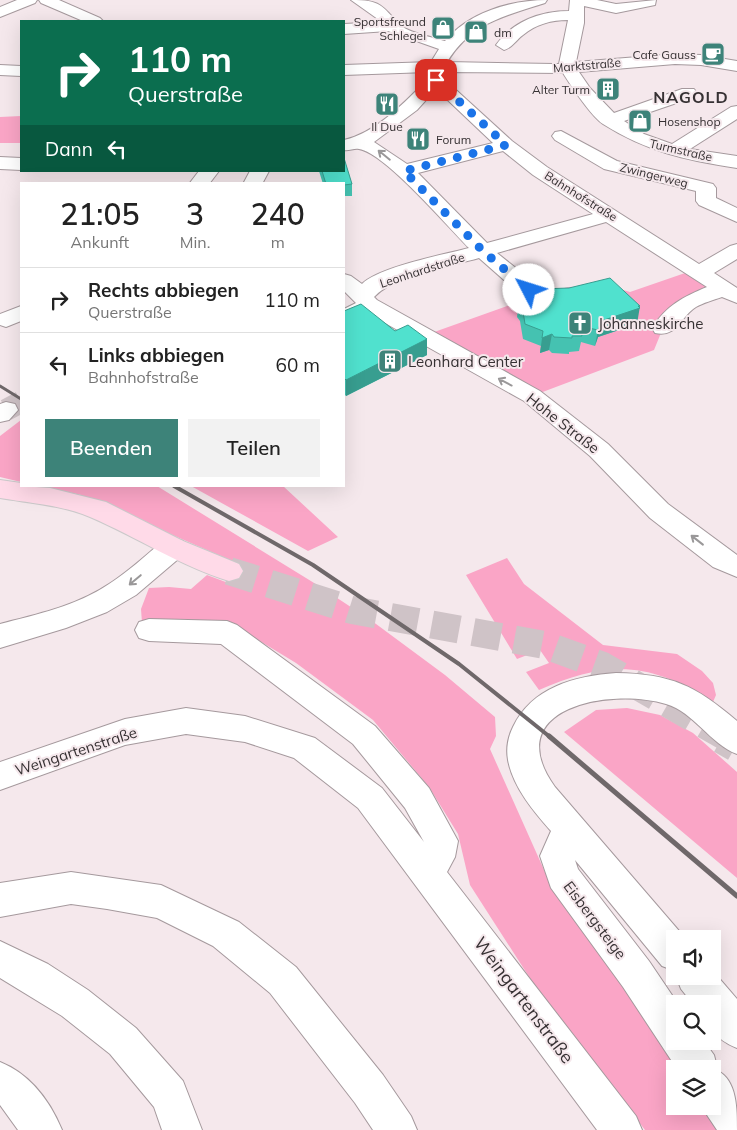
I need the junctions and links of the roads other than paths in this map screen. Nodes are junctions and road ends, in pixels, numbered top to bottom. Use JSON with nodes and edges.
{"nodes":[{"id":1,"x":30,"y":0,"type":"edge"},
{"id":2,"x":46,"y":0,"type":"edge"},
{"id":3,"x":358,"y":0,"type":"edge"},
{"id":4,"x":491,"y":0,"type":"edge"},
{"id":5,"x":540,"y":0,"type":"edge"},
{"id":6,"x":650,"y":2,"type":"dead end"},
{"id":7,"x":579,"y":5,"type":"edge"},
{"id":8,"x":508,"y":10,"type":"junction"},
{"id":9,"x":0,"y":12,"type":"edge"},
{"id":10,"x":93,"y":20,"type":"edge"},
{"id":11,"x":388,"y":21,"type":"junction"},
{"id":12,"x":345,"y":29,"type":"edge"},
{"id":13,"x":504,"y":45,"type":"dead end"},
{"id":14,"x":448,"y":47,"type":"junction"},
{"id":15,"x":567,"y":66,"type":"junction"},
{"id":16,"x":737,"y":66,"type":"edge"},
{"id":17,"x":0,"y":70,"type":"edge"},
{"id":18,"x":345,"y":70,"type":"edge"},
{"id":19,"x":20,"y":71,"type":"edge"},
{"id":20,"x":436,"y":73,"type":"junction"},
{"id":21,"x":688,"y":93,"type":"dead end"},
{"id":22,"x":737,"y":111,"type":"edge"},
{"id":23,"x":609,"y":120,"type":"junction"},
{"id":24,"x":561,"y":136,"type":"dead end"},
{"id":25,"x":353,"y":144,"type":"edge"},
{"id":26,"x":506,"y":145,"type":"junction"},
{"id":27,"x":674,"y":151,"type":"junction"},
{"id":28,"x":737,"y":162,"type":"edge"},
{"id":29,"x":0,"y":163,"type":"edge"},
{"id":30,"x":20,"y":164,"type":"edge"},
{"id":31,"x":404,"y":171,"type":"junction"},
{"id":32,"x":209,"y":172,"type":"edge"},
{"id":33,"x":592,"y":178,"type":"junction"},
{"id":34,"x":200,"y":182,"type":"edge"},
{"id":35,"x":610,"y":215,"type":"junction"},
{"id":36,"x":737,"y":216,"type":"edge"},
{"id":37,"x":737,"y":250,"type":"edge"},
{"id":38,"x":483,"y":251,"type":"junction"},
{"id":39,"x":700,"y":272,"type":"junction"},
{"id":40,"x":345,"y":281,"type":"edge"},
{"id":41,"x":529,"y":290,"type":"dead end"},
{"id":42,"x":730,"y":293,"type":"edge"},
{"id":43,"x":365,"y":300,"type":"junction"},
{"id":44,"x":345,"y":317,"type":"edge"},
{"id":45,"x":663,"y":328,"type":"dead end"},
{"id":46,"x":0,"y":489,"type":"edge"},
{"id":47,"x":173,"y":548,"type":"junction"},
{"id":48,"x":737,"y":567,"type":"edge"},
{"id":49,"x":229,"y":570,"type":"tunnel mouth"},
{"id":50,"x":149,"y":630,"type":"dead end"},
{"id":51,"x":0,"y":636,"type":"edge"},
{"id":52,"x":737,"y":740,"type":"tunnel mouth"},
{"id":53,"x":0,"y":776,"type":"edge"},
{"id":54,"x":574,"y":833,"type":"junction"},
{"id":55,"x":426,"y":870,"type":"junction"},
{"id":56,"x":0,"y":900,"type":"edge"},
{"id":57,"x":666,"y":942,"type":"edge"},
{"id":58,"x":0,"y":959,"type":"edge"},
{"id":59,"x":701,"y":985,"type":"edge"},
{"id":60,"x":666,"y":1019,"type":"edge"},
{"id":61,"x":737,"y":1030,"type":"edge"},
{"id":62,"x":0,"y":1081,"type":"edge"},
{"id":63,"x":721,"y":1101,"type":"edge"},
{"id":64,"x":737,"y":1125,"type":"edge"},
{"id":65,"x":42,"y":1130,"type":"edge"},
{"id":66,"x":182,"y":1130,"type":"edge"},
{"id":67,"x":397,"y":1130,"type":"edge"},
{"id":68,"x":622,"y":1130,"type":"edge"}],
"edges":[{"from":1,"to":9,"type":"street"},
{"from":2,"to":10,"type":"street"},
{"from":3,"to":11,"type":"street"},
{"from":4,"to":8,"type":"street"},
{"from":5,"to":8,"type":"street"},
{"from":6,"to":7,"type":"street"},
{"from":7,"to":13,"type":"street"},
{"from":7,"to":15,"type":"street"},
{"from":8,"to":14,"type":"street"},
{"from":11,"to":12,"type":"street"},
{"from":11,"to":14,"type":"street"},
{"from":14,"to":20,"type":"street"},
{"from":15,"to":16,"type":"street","name":"Marktstraße"},
{"from":15,"to":20,"type":"street","name":"Marktstraße"},
{"from":15,"to":23,"type":"street","name":"Turmstraße"},
{"from":17,"to":19,"type":"street"},
{"from":18,"to":20,"type":"street","name":"Marktstraße"},
{"from":20,"to":25,"type":"street"},
{"from":20,"to":26,"type":"street","name":"Bahnhofstraße"},
{"from":21,"to":23,"type":"street"},
{"from":22,"to":27,"type":"street"},
{"from":23,"to":27,"type":"street","name":"Turmstraße"},
{"from":24,"to":33,"type":"street","name":"Zwingerweg"},
{"from":31,"to":25,"type":"street","one_way":true},
{"from":26,"to":31,"type":"street"},
{"from":26,"to":33,"type":"street","name":"Bahnhofstraße"},
{"from":27,"to":28,"type":"street","name":"Turmstraße"},
{"from":29,"to":30,"type":"street"},
{"from":31,"to":38,"type":"street"},
{"from":32,"to":34,"type":"street"},
{"from":33,"to":35,"type":"street","name":"Bahnhofstraße"},
{"from":33,"to":36,"type":"street","name":"Zwingerweg"},
{"from":35,"to":38,"type":"street","name":"Leonhardstraße"},
{"from":35,"to":39,"type":"street","name":"Bahnhofstraße"},
{"from":37,"to":39,"type":"street"},
{"from":38,"to":41,"type":"street"},
{"from":38,"to":43,"type":"street","name":"Leonhardstraße"},
{"from":39,"to":42,"type":"street","name":"Bahnhofstraße"},
{"from":40,"to":43,"type":"street","name":"Hohe Straße"},
{"from":42,"to":45,"type":"street"},
{"from":43,"to":44,"type":"street","name":"Leonhardstraße"},
{"from":48,"to":43,"type":"street","name":"Hohe Straße","one_way":true},
{"from":46,"to":47,"type":"main road"},
{"from":47,"to":49,"type":"main road"},
{"from":47,"to":51,"type":"street","one_way":true},
{"from":50,"to":55,"type":"street"},
{"from":52,"to":54,"type":"street"},
{"from":53,"to":55,"type":"street","name":"Weingartenstraße"},
{"from":54,"to":57,"type":"street"},
{"from":54,"to":60,"type":"street","name":"Eisbergsteige"},
{"from":55,"to":68,"type":"street","name":"Weingartenstraße"},
{"from":56,"to":67,"type":"street"},
{"from":58,"to":66,"type":"street"},
{"from":59,"to":61,"type":"street"},
{"from":62,"to":65,"type":"street"},
{"from":63,"to":64,"type":"street"}]}
